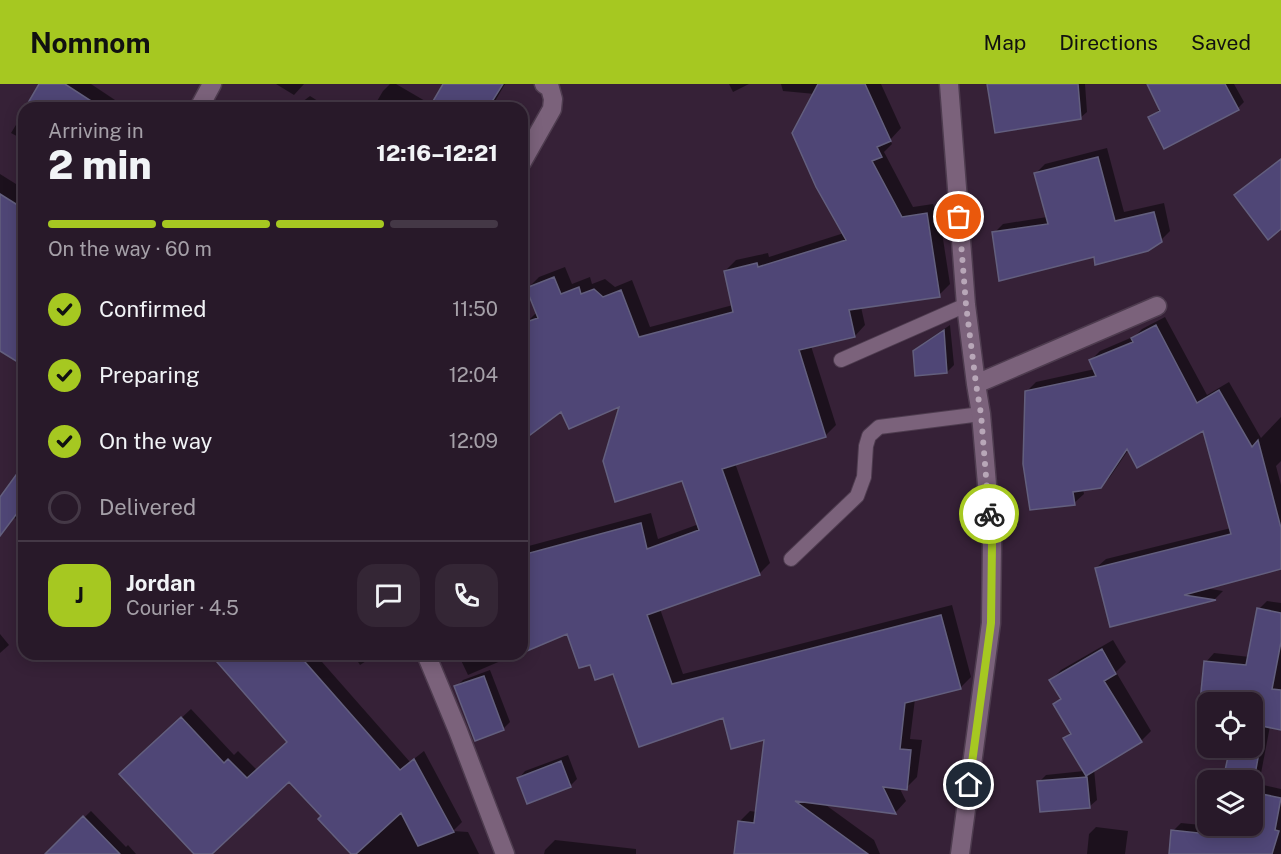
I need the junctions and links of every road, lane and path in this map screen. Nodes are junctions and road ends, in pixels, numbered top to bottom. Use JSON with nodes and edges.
{"nodes":[{"id":1,"x":212,"y":84,"type":"edge"},
{"id":2,"x":544,"y":84,"type":"edge"},
{"id":3,"x":949,"y":84,"type":"edge"},
{"id":4,"x":202,"y":102,"type":"edge"},
{"id":5,"x":528,"y":151,"type":"edge"},
{"id":6,"x":966,"y":305,"type":"junction"},
{"id":7,"x":1157,"y":306,"type":"dead end"},
{"id":8,"x":841,"y":360,"type":"dead end"},
{"id":9,"x":976,"y":384,"type":"junction"},
{"id":10,"x":981,"y":414,"type":"junction"},
{"id":11,"x":791,"y":559,"type":"dead end"},
{"id":12,"x":428,"y":660,"type":"edge"},
{"id":13,"x":505,"y":854,"type":"edge"},
{"id":14,"x":960,"y":854,"type":"edge"}],
"edges":[{"from":1,"to":4,"type":"street"},
{"from":2,"to":5,"type":"street"},
{"from":3,"to":6,"type":"street"},
{"from":6,"to":8,"type":"lane"},
{"from":6,"to":9,"type":"street"},
{"from":7,"to":9,"type":"street"},
{"from":9,"to":10,"type":"street"},
{"from":10,"to":11,"type":"lane"},
{"from":10,"to":14,"type":"street"},
{"from":12,"to":13,"type":"street"}]}
